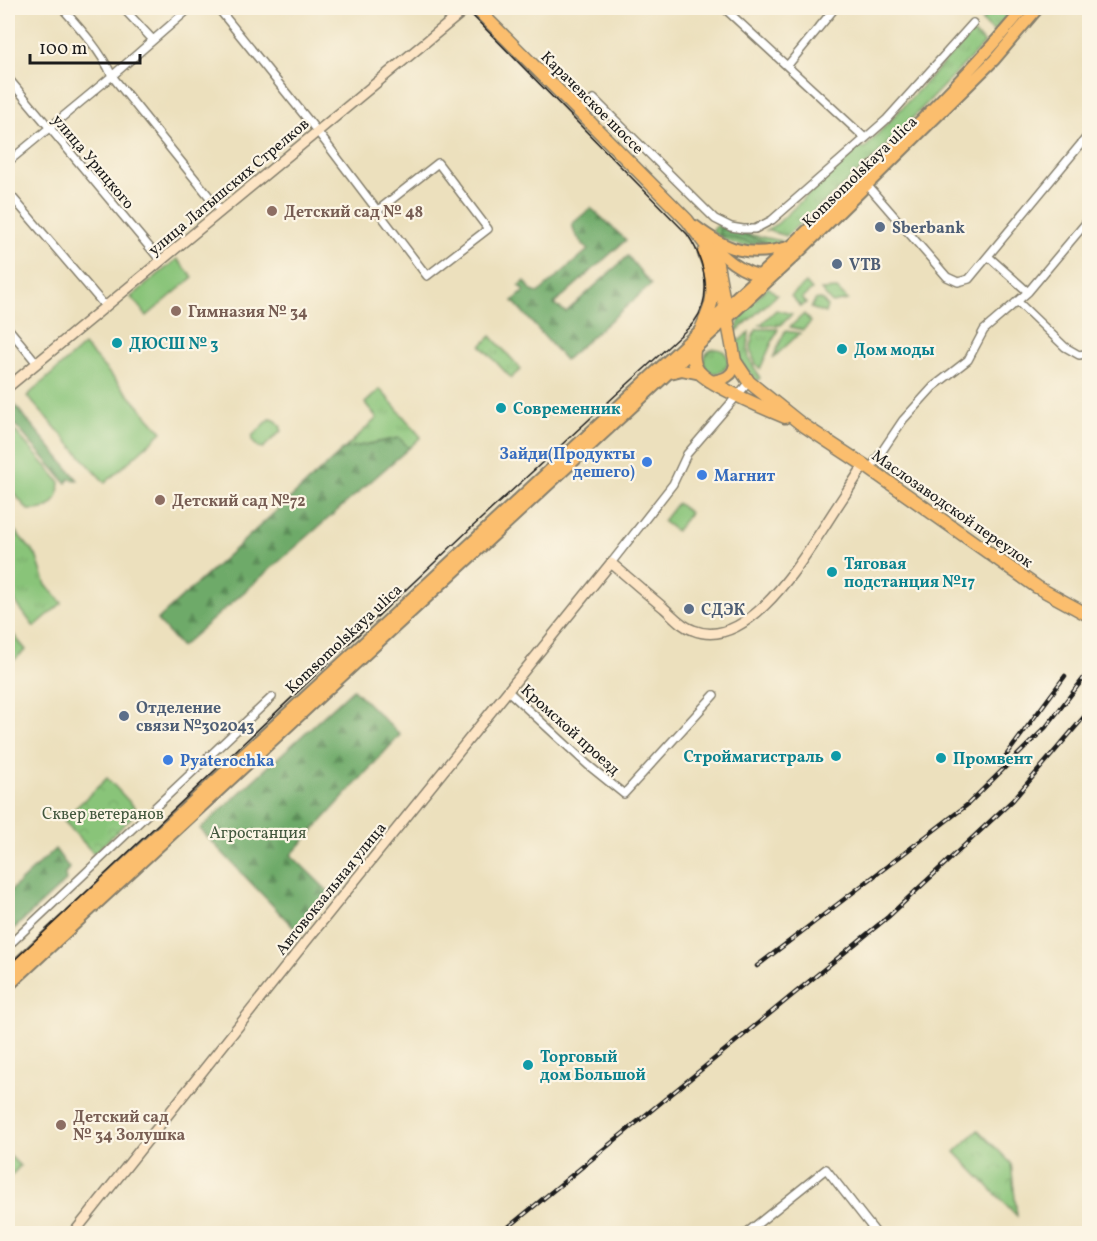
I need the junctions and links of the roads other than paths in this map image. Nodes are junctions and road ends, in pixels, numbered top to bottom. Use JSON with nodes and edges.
{"nodes":[{"id":1,"x":62,"y":8,"type":"edge"},
{"id":2,"x":123,"y":8,"type":"edge"},
{"id":3,"x":190,"y":8,"type":"edge"},
{"id":4,"x":218,"y":8,"type":"edge"},
{"id":5,"x":467,"y":8,"type":"edge"},
{"id":6,"x":835,"y":8,"type":"edge"},
{"id":7,"x":1024,"y":8,"type":"edge"},
{"id":8,"x":1038,"y":8,"type":"edge"},
{"id":9,"x":729,"y":9,"type":"edge"},
{"id":10,"x":483,"y":10,"type":"edge"},
{"id":11,"x":973,"y":23,"type":"dead end"},
{"id":12,"x":153,"y":40,"type":"junction"},
{"id":13,"x":788,"y":65,"type":"junction"},
{"id":14,"x":112,"y":76,"type":"junction"},
{"id":15,"x":8,"y":78,"type":"edge"},
{"id":16,"x":579,"y":112,"type":"junction"},
{"id":17,"x":49,"y":128,"type":"junction"},
{"id":18,"x":317,"y":131,"type":"junction"},
{"id":19,"x":1089,"y":133,"type":"edge"},
{"id":20,"x":865,"y":138,"type":"junction"},
{"id":21,"x":8,"y":162,"type":"edge"},
{"id":22,"x":868,"y":186,"type":"junction"},
{"id":23,"x":8,"y":192,"type":"edge"},
{"id":24,"x":220,"y":210,"type":"junction"},
{"id":25,"x":377,"y":211,"type":"junction"},
{"id":26,"x":1089,"y":218,"type":"edge"},
{"id":27,"x":687,"y":220,"type":"junction"},
{"id":28,"x":791,"y":246,"type":"junction"},
{"id":29,"x":989,"y":257,"type":"junction"},
{"id":30,"x":161,"y":261,"type":"junction"},
{"id":31,"x":759,"y":275,"type":"junction"},
{"id":32,"x":773,"y":276,"type":"junction"},
{"id":33,"x":1028,"y":292,"type":"junction"},
{"id":34,"x":1017,"y":302,"type":"junction"},
{"id":35,"x":105,"y":306,"type":"junction"},
{"id":36,"x":727,"y":312,"type":"junction"},
{"id":37,"x":8,"y":328,"type":"edge"},
{"id":38,"x":709,"y":330,"type":"junction"},
{"id":39,"x":732,"y":348,"type":"junction"},
{"id":40,"x":694,"y":349,"type":"junction"},
{"id":41,"x":1089,"y":353,"type":"edge"},
{"id":42,"x":735,"y":361,"type":"junction"},
{"id":43,"x":36,"y":362,"type":"junction"},
{"id":44,"x":667,"y":374,"type":"junction"},
{"id":45,"x":705,"y":377,"type":"junction"},
{"id":46,"x":749,"y":382,"type":"junction"},
{"id":47,"x":8,"y":387,"type":"edge"},
{"id":48,"x":737,"y":394,"type":"junction"},
{"id":49,"x":800,"y":423,"type":"junction"},
{"id":50,"x":867,"y":467,"type":"junction"},
{"id":51,"x":611,"y":563,"type":"junction"},
{"id":52,"x":1089,"y":616,"type":"edge"},
{"id":53,"x":508,"y":691,"type":"junction"},
{"id":54,"x":714,"y":695,"type":"dead end"},
{"id":55,"x":272,"y":697,"type":"dead end"},
{"id":56,"x":8,"y":946,"type":"edge"},
{"id":57,"x":8,"y":973,"type":"edge"},
{"id":58,"x":8,"y":986,"type":"edge"},
{"id":59,"x":73,"y":1233,"type":"edge"},
{"id":60,"x":745,"y":1233,"type":"edge"},
{"id":61,"x":877,"y":1233,"type":"edge"}],
"edges":[{"from":1,"to":14,"type":"street"},
{"from":2,"to":12,"type":"street"},
{"from":3,"to":12,"type":"street"},
{"from":4,"to":18,"type":"street"},
{"from":5,"to":18,"type":"street","name":"улица Латышских Стрелков"},
{"from":6,"to":13,"type":"street"},
{"from":7,"to":28,"type":"main road","name":"Komsomolskaya ulica"},
{"from":8,"to":22,"type":"main road","name":"Komsomolskaya ulica"},
{"from":9,"to":13,"type":"street"},
{"from":10,"to":16,"type":"highway","name":"Карачевское шоссе"},
{"from":11,"to":20,"type":"street"},
{"from":12,"to":14,"type":"street"},
{"from":13,"to":20,"type":"street"},
{"from":14,"to":17,"type":"street"},
{"from":14,"to":24,"type":"street"},
{"from":15,"to":17,"type":"street","name":"улица Урицкого"},
{"from":16,"to":20,"type":"street"},
{"from":16,"to":27,"type":"highway","name":"Карачевское шоссе"},
{"from":17,"to":21,"type":"street"},
{"from":17,"to":30,"type":"street","name":"улица Урицкого"},
{"from":18,"to":24,"type":"street","name":"улица Латышских Стрелков"},
{"from":18,"to":25,"type":"street"},
{"from":19,"to":29,"type":"street"},
{"from":22,"to":29,"type":"street"},
{"from":22,"to":32,"type":"main road","name":"Komsomolskaya ulica"},
{"from":23,"to":35,"type":"street"},
{"from":24,"to":30,"type":"street","name":"улица Латышских Стрелков"},
{"from":25,"to":25,"type":"street"},
{"from":26,"to":33,"type":"street"},
{"from":27,"to":28,"type":"main road"},
{"from":27,"to":31,"type":"main road"},
{"from":27,"to":36,"type":"highway"},
{"from":27,"to":38,"type":"highway"},
{"from":28,"to":31,"type":"main road","name":"Komsomolskaya ulica"},
{"from":29,"to":33,"type":"street"},
{"from":30,"to":35,"type":"street","name":"улица Латышских Стрелков"},
{"from":31,"to":32,"type":"main road"},
{"from":31,"to":36,"type":"main road","name":"Komsomolskaya ulica"},
{"from":32,"to":36,"type":"main road","name":"Komsomolskaya ulica"},
{"from":33,"to":34,"type":"street"},
{"from":34,"to":41,"type":"street"},
{"from":34,"to":50,"type":"street"},
{"from":35,"to":43,"type":"street","name":"улица Латышских Стрелков"},
{"from":36,"to":38,"type":"main road","name":"Komsomolskaya ulica"},
{"from":36,"to":39,"type":"highway"},
{"from":37,"to":43,"type":"street"},
{"from":38,"to":39,"type":"main road"},
{"from":38,"to":40,"type":"highway","name":"Komsomolskaya ulica"},
{"from":38,"to":57,"type":"main road","name":"Komsomolskaya ulica"},
{"from":39,"to":42,"type":"highway"},
{"from":40,"to":44,"type":"main road","name":"Komsomolskaya ulica"},
{"from":40,"to":45,"type":"highway"},
{"from":42,"to":45,"type":"main road"},
{"from":42,"to":46,"type":"highway","name":"Маслозаводской переулок"},
{"from":43,"to":47,"type":"street","name":"улица Латышских Стрелков"},
{"from":44,"to":45,"type":"main road"},
{"from":44,"to":58,"type":"main road","name":"Komsomolskaya ulica"},
{"from":45,"to":48,"type":"highway","name":"Маслозаводской переулок"},
{"from":46,"to":48,"type":"street","name":"Автовокзальная улица"},
{"from":46,"to":49,"type":"highway","name":"Маслозаводской переулок"},
{"from":48,"to":49,"type":"highway","name":"Маслозаводской переулок"},
{"from":48,"to":51,"type":"street","name":"Автовокзальная улица"},
{"from":49,"to":50,"type":"highway","name":"Маслозаводской переулок"},
{"from":50,"to":51,"type":"street"},
{"from":50,"to":52,"type":"highway","name":"Маслозаводской переулок"},
{"from":51,"to":53,"type":"street","name":"Автовокзальная улица"},
{"from":53,"to":54,"type":"street","name":"Кромской проезд"},
{"from":53,"to":59,"type":"street","name":"Автовокзальная улица"},
{"from":55,"to":56,"type":"street"},
{"from":60,"to":61,"type":"street"}]}
